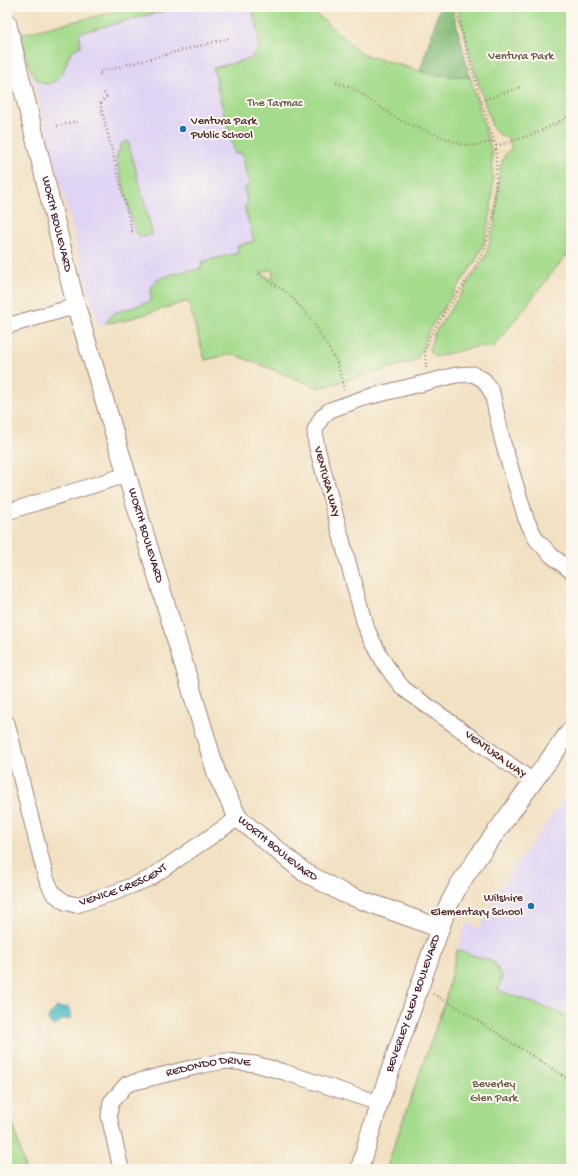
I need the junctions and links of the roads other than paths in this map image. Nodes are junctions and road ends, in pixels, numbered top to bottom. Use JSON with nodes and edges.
{"nodes":[{"id":1,"x":7,"y":24,"type":"edge"},
{"id":2,"x":76,"y":306,"type":"junction"},
{"id":3,"x":7,"y":326,"type":"edge"},
{"id":4,"x":126,"y":475,"type":"junction"},
{"id":5,"x":7,"y":512,"type":"edge"},
{"id":6,"x":571,"y":571,"type":"edge"},
{"id":7,"x":7,"y":723,"type":"edge"},
{"id":8,"x":571,"y":730,"type":"edge"},
{"id":9,"x":534,"y":782,"type":"junction"},
{"id":10,"x":238,"y":818,"type":"junction"},
{"id":11,"x":439,"y":928,"type":"junction"},
{"id":12,"x":379,"y":1102,"type":"junction"},
{"id":13,"x":121,"y":1169,"type":"edge"},
{"id":14,"x":360,"y":1169,"type":"edge"}],
"edges":[{"from":1,"to":2,"type":"street","name":"WORTH BOULEVARD"},
{"from":2,"to":3,"type":"street"},
{"from":2,"to":4,"type":"street","name":"WORTH BOULEVARD"},
{"from":4,"to":5,"type":"street"},
{"from":4,"to":10,"type":"street","name":"WORTH BOULEVARD"},
{"from":6,"to":9,"type":"street","name":"VENTURA WAY"},
{"from":7,"to":10,"type":"street","name":"VENICE CRESCENT"},
{"from":8,"to":9,"type":"street","name":"BEVERLEY GLEN BOULEVARD"},
{"from":9,"to":11,"type":"street","name":"BEVERLEY GLEN BOULEVARD"},
{"from":10,"to":11,"type":"street","name":"WORTH BOULEVARD"},
{"from":11,"to":12,"type":"street","name":"BEVERLEY GLEN BOULEVARD"},
{"from":12,"to":13,"type":"street","name":"REDONDO DRIVE"},
{"from":12,"to":14,"type":"street","name":"BEVERLEY GLEN BOULEVARD"}]}
